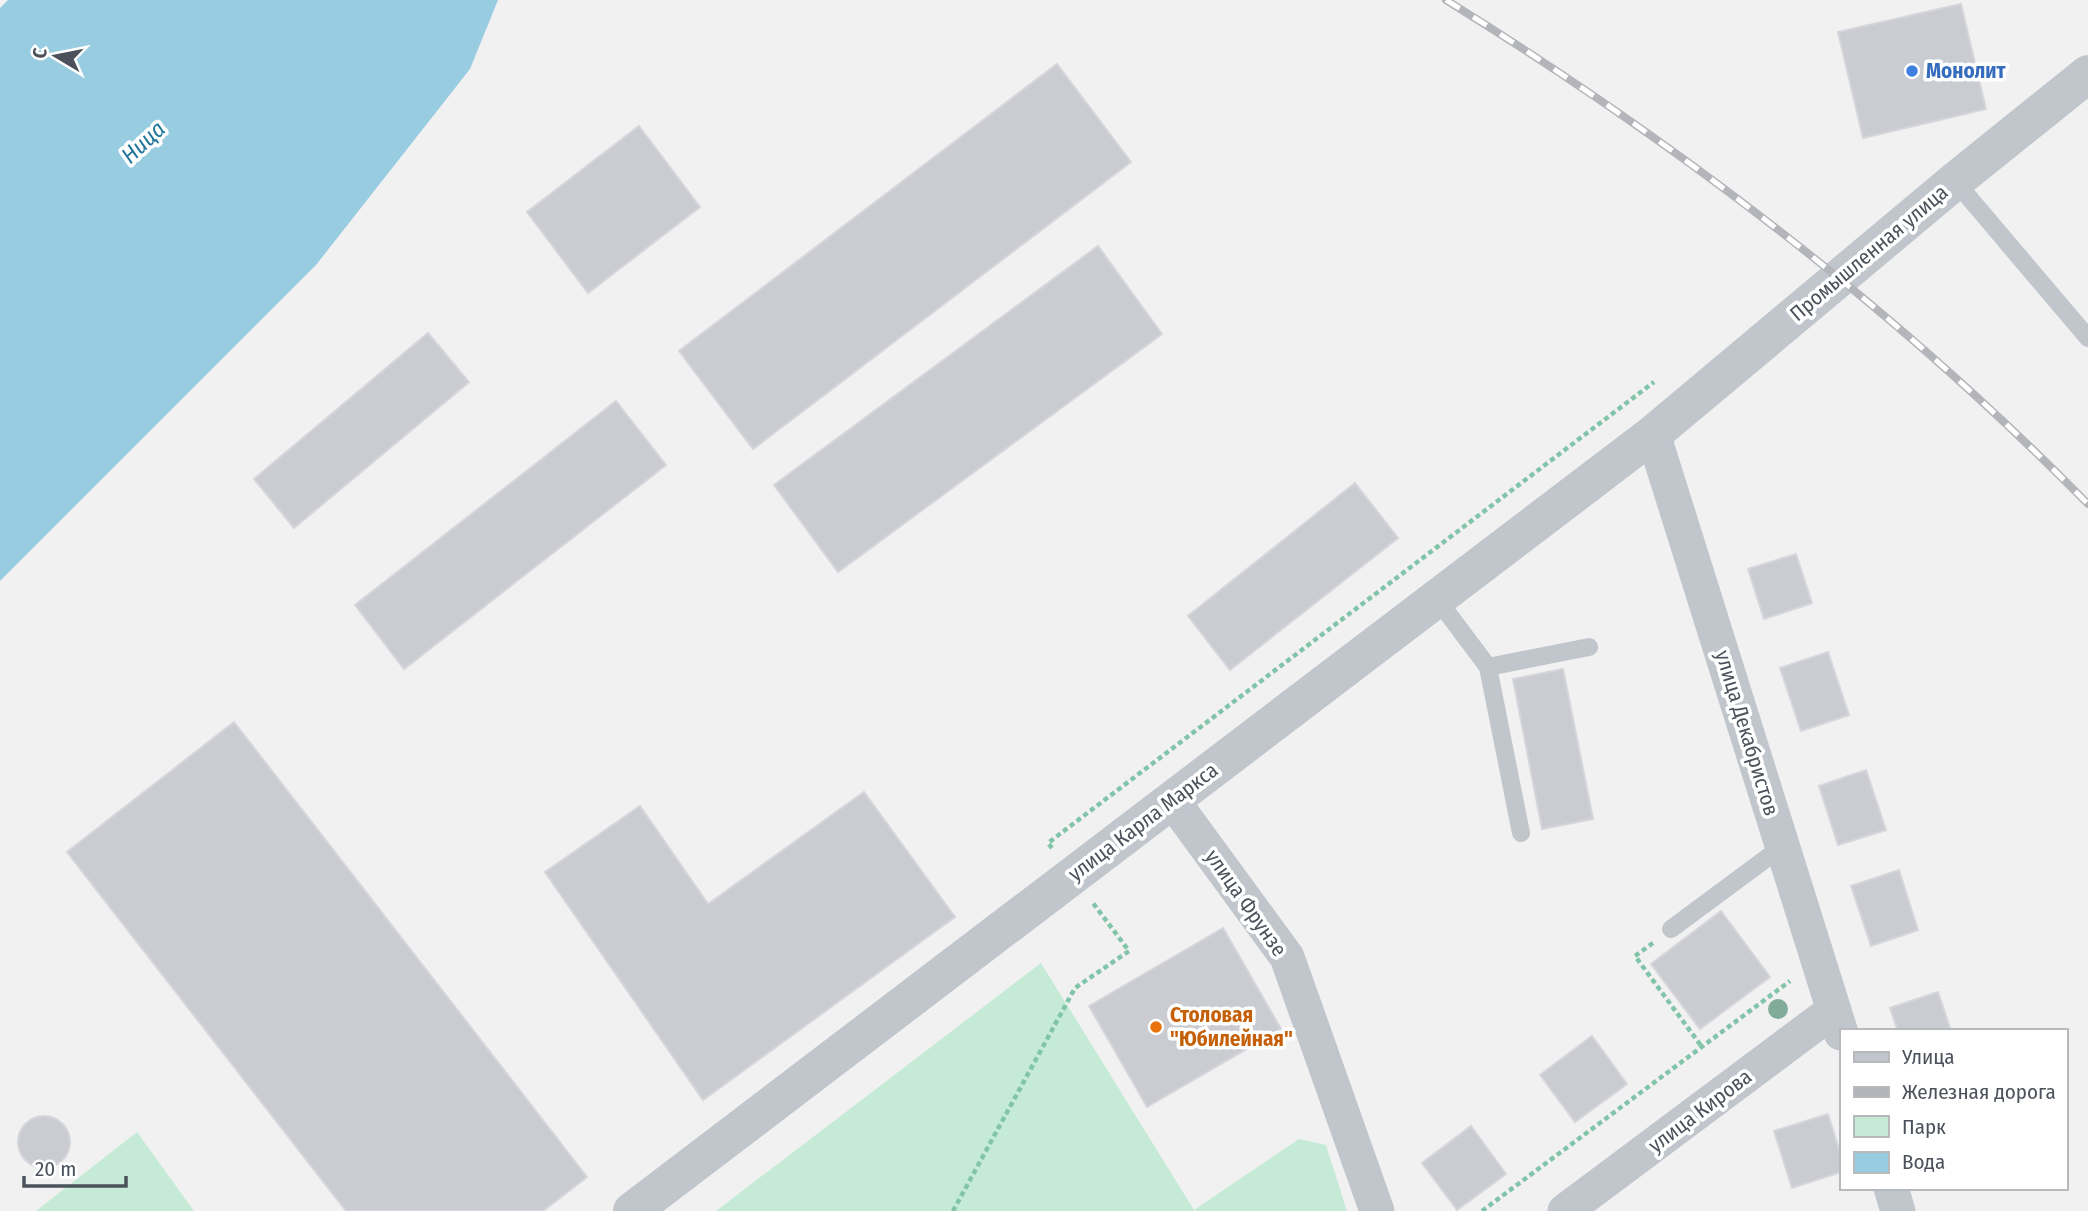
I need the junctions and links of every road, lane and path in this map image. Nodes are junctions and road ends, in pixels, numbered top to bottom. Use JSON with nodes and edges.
{"nodes":[{"id":1,"x":2088,"y":75,"type":"edge"},
{"id":2,"x":1955,"y":181,"type":"junction"},
{"id":3,"x":2088,"y":338,"type":"edge"},
{"id":4,"x":1664,"y":374,"type":"dead end"},
{"id":5,"x":1653,"y":434,"type":"junction"},
{"id":6,"x":1437,"y":599,"type":"junction"},
{"id":7,"x":1589,"y":647,"type":"dead end"},
{"id":8,"x":1489,"y":667,"type":"junction"},
{"id":9,"x":1172,"y":800,"type":"junction"},
{"id":10,"x":1521,"y":833,"type":"dead end"},
{"id":11,"x":1783,"y":846,"type":"junction"},
{"id":12,"x":1073,"y":876,"type":"junction"},
{"id":13,"x":1671,"y":929,"type":"joint"},
{"id":14,"x":1819,"y":960,"type":"junction"},
{"id":15,"x":1838,"y":1021,"type":"edge"},
{"id":16,"x":1702,"y":1047,"type":"junction"},
{"id":17,"x":1892,"y":1190,"type":"edge"},
{"id":18,"x":632,"y":1211,"type":"edge"},
{"id":19,"x":953,"y":1211,"type":"edge"},
{"id":20,"x":1377,"y":1211,"type":"edge"},
{"id":21,"x":1482,"y":1211,"type":"edge"},
{"id":22,"x":1565,"y":1211,"type":"edge"},
{"id":23,"x":1898,"y":1211,"type":"edge"}],
"edges":[{"from":1,"to":2,"type":"street","name":"Промышленная улица"},
{"from":2,"to":3,"type":"lane"},
{"from":2,"to":5,"type":"street","name":"Промышленная улица"},
{"from":4,"to":12,"type":"path"},
{"from":5,"to":6,"type":"street","name":"улица Карла Маркса"},
{"from":5,"to":11,"type":"street","name":"улица Декабристов"},
{"from":6,"to":8,"type":"lane"},
{"from":6,"to":9,"type":"street","name":"улица Карла Маркса"},
{"from":7,"to":8,"type":"lane"},
{"from":8,"to":10,"type":"lane"},
{"from":9,"to":12,"type":"street","name":"улица Карла Маркса"},
{"from":9,"to":20,"type":"street","name":"улица Фрунзе"},
{"from":11,"to":13,"type":"lane"},
{"from":11,"to":14,"type":"street","name":"улица Декабристов"},
{"from":12,"to":18,"type":"street","name":"улица Карла Маркса"},
{"from":12,"to":19,"type":"path"},
{"from":13,"to":16,"type":"path"},
{"from":14,"to":15,"type":"street","name":"улица Декабристов"},
{"from":14,"to":16,"type":"path"},
{"from":15,"to":22,"type":"street","name":"улица Кирова"},
{"from":16,"to":21,"type":"path"},
{"from":17,"to":23,"type":"street"}]}
